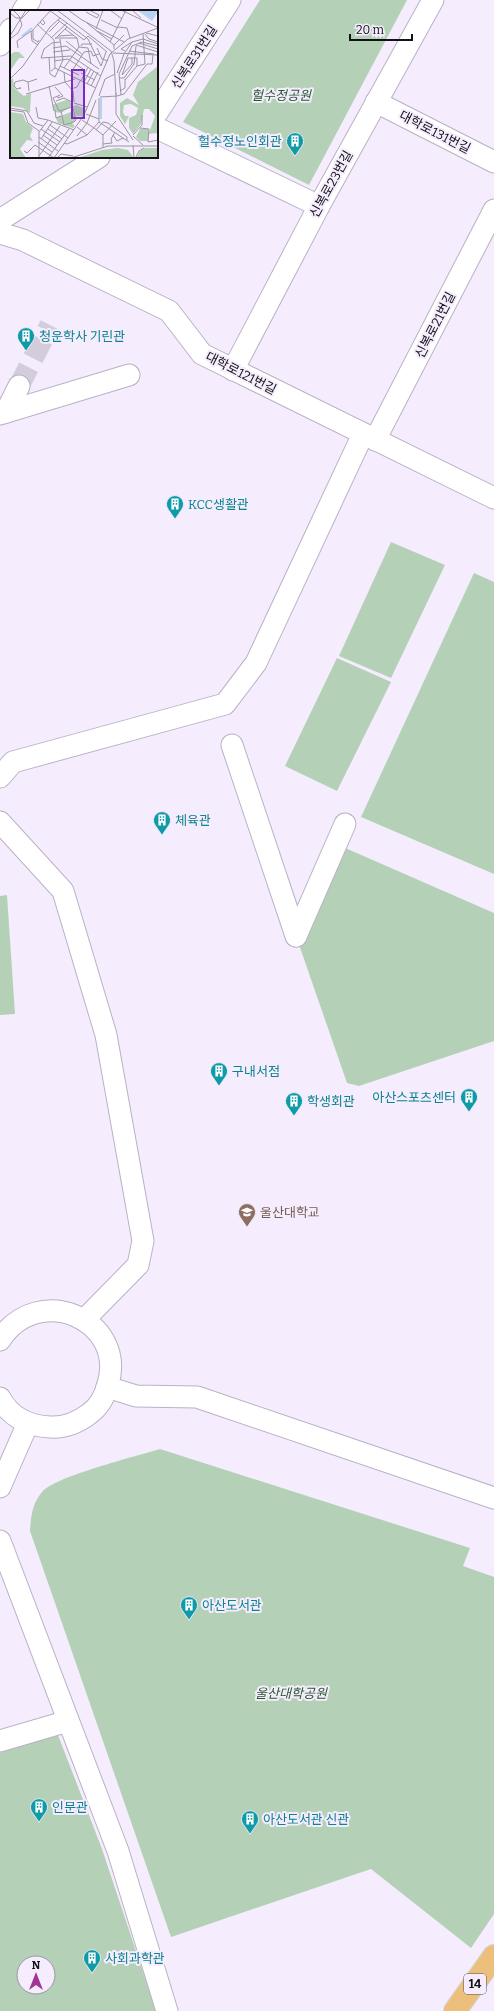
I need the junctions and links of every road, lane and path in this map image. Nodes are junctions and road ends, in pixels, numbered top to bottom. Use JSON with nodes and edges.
{"nodes":[{"id":1,"x":30,"y":0,"type":"edge"},
{"id":2,"x":230,"y":0,"type":"edge"},
{"id":3,"x":433,"y":0,"type":"edge"},
{"id":4,"x":24,"y":10,"type":"edge"},
{"id":5,"x":10,"y":30,"type":"edge"},
{"id":6,"x":0,"y":45,"type":"edge"},
{"id":7,"x":0,"y":52,"type":"edge"},
{"id":8,"x":10,"y":57,"type":"edge"},
{"id":9,"x":376,"y":102,"type":"junction"},
{"id":10,"x":158,"y":111,"type":"edge"},
{"id":11,"x":158,"y":128,"type":"edge"},
{"id":12,"x":96,"y":158,"type":"edge"},
{"id":13,"x":494,"y":162,"type":"edge"},
{"id":14,"x":318,"y":206,"type":"junction"},
{"id":15,"x":494,"y":210,"type":"edge"},
{"id":16,"x":0,"y":220,"type":"edge"},
{"id":17,"x":0,"y":233,"type":"edge"},
{"id":18,"x":233,"y":370,"type":"junction"},
{"id":19,"x":129,"y":375,"type":"dead end"},
{"id":20,"x":19,"y":386,"type":"tunnel mouth"},
{"id":21,"x":3,"y":413,"type":"edge"},
{"id":22,"x":369,"y":437,"type":"junction"},
{"id":23,"x":494,"y":498,"type":"edge"},
{"id":24,"x":232,"y":745,"type":"dead end"},
{"id":25,"x":0,"y":777,"type":"edge"},
{"id":26,"x":0,"y":822,"type":"edge"},
{"id":27,"x":344,"y":824,"type":"dead end"},
{"id":28,"x":84,"y":1320,"type":"junction"},
{"id":29,"x":2,"y":1334,"type":"edge"},
{"id":30,"x":107,"y":1387,"type":"junction"},
{"id":31,"x":0,"y":1398,"type":"edge"},
{"id":32,"x":28,"y":1423,"type":"junction"},
{"id":33,"x":0,"y":1487,"type":"edge"},
{"id":34,"x":494,"y":1498,"type":"edge"},
{"id":35,"x":0,"y":1541,"type":"edge"},
{"id":36,"x":5,"y":1572,"type":"edge"},
{"id":37,"x":68,"y":1721,"type":"junction"},
{"id":38,"x":0,"y":1741,"type":"edge"},
{"id":39,"x":494,"y":1956,"type":"edge"},
{"id":40,"x":167,"y":2011,"type":"edge"},
{"id":41,"x":455,"y":2011,"type":"edge"}],
"edges":[{"from":1,"to":4,"type":"street"},
{"from":2,"to":10,"type":"street","name":"신복로31번길"},
{"from":3,"to":9,"type":"street","name":"신복로23번길"},
{"from":5,"to":6,"type":"street"},
{"from":7,"to":8,"type":"street"},
{"from":9,"to":13,"type":"street","name":"대학로131번길"},
{"from":9,"to":14,"type":"street","name":"신복로23번길"},
{"from":11,"to":14,"type":"street"},
{"from":12,"to":16,"type":"street"},
{"from":14,"to":18,"type":"street","name":"신복로23번길"},
{"from":15,"to":22,"type":"street","name":"신복로21번길"},
{"from":17,"to":18,"type":"street","name":"대학로121번길"},
{"from":18,"to":22,"type":"street","name":"대학로121번길"},
{"from":19,"to":21,"type":"street"},
{"from":20,"to":21,"type":"street"},
{"from":22,"to":23,"type":"street","name":"대학로121번길"},
{"from":22,"to":25,"type":"street","name":"신복로21번길"},
{"from":24,"to":27,"type":"street"},
{"from":26,"to":28,"type":"street"},
{"from":28,"to":29,"type":"street"},
{"from":28,"to":30,"type":"street"},
{"from":30,"to":32,"type":"street"},
{"from":30,"to":34,"type":"street"},
{"from":31,"to":32,"type":"street"},
{"from":32,"to":33,"type":"street"},
{"from":35,"to":36,"type":"street"},
{"from":36,"to":37,"type":"street"},
{"from":37,"to":38,"type":"street"},
{"from":37,"to":40,"type":"street"},
{"from":39,"to":41,"type":"main road","number":"14"}]}
